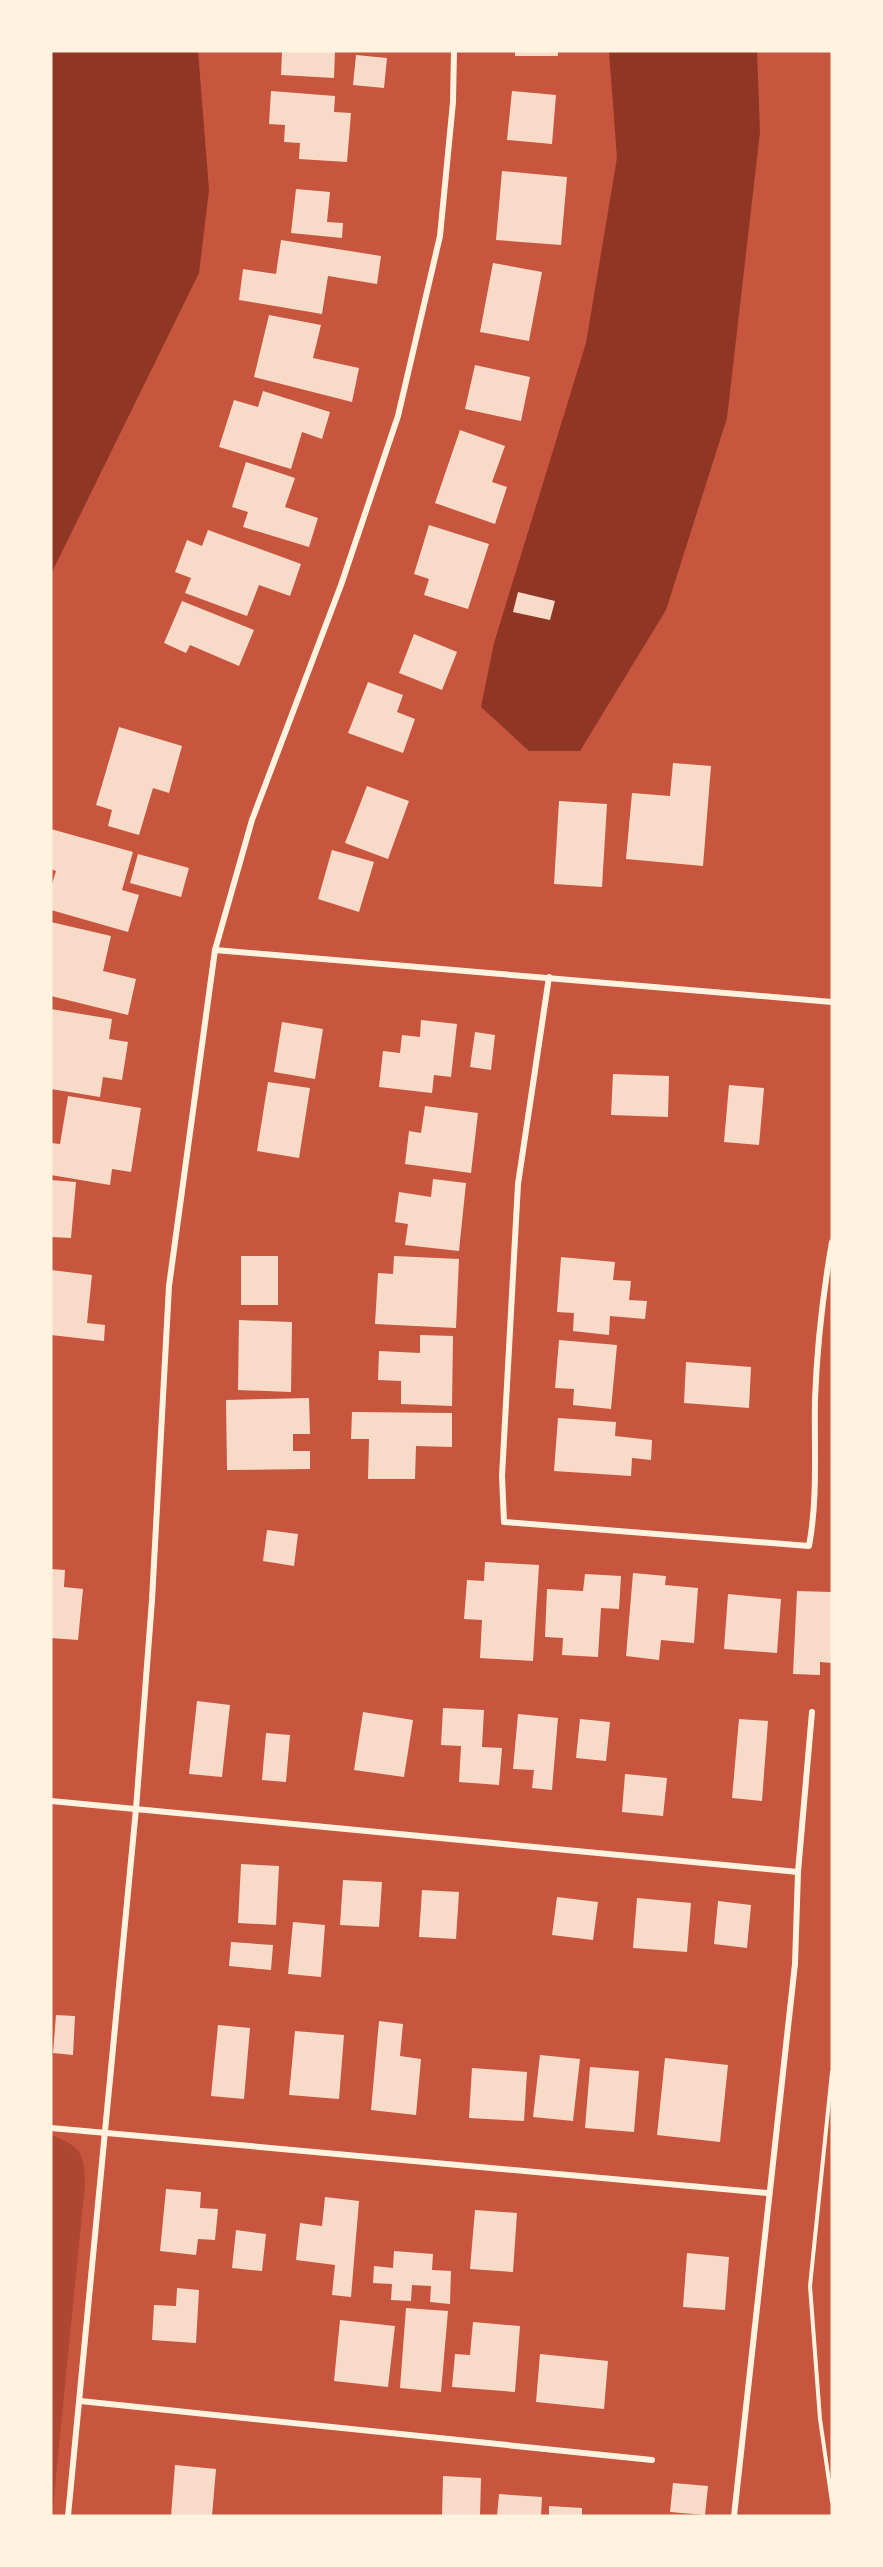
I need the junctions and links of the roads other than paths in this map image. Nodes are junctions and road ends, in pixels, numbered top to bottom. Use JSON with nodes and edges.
{"nodes":[{"id":1,"x":454,"y":51,"type":"edge"},
{"id":2,"x":215,"y":950,"type":"junction"},
{"id":3,"x":549,"y":977,"type":"junction"},
{"id":4,"x":832,"y":1002,"type":"edge"},
{"id":5,"x":832,"y":1242,"type":"edge"},
{"id":6,"x":812,"y":1712,"type":"dead end"},
{"id":7,"x":51,"y":1801,"type":"edge"},
{"id":8,"x":136,"y":1809,"type":"junction"},
{"id":9,"x":798,"y":1872,"type":"junction"},
{"id":10,"x":51,"y":2128,"type":"edge"},
{"id":11,"x":106,"y":2132,"type":"junction"},
{"id":12,"x":767,"y":2193,"type":"junction"},
{"id":13,"x":80,"y":2401,"type":"junction"},
{"id":14,"x":652,"y":2460,"type":"dead end"},
{"id":15,"x":68,"y":2516,"type":"edge"},
{"id":16,"x":734,"y":2516,"type":"edge"}],
"edges":[{"from":1,"to":2,"type":"street"},
{"from":2,"to":3,"type":"street"},
{"from":2,"to":8,"type":"street"},
{"from":3,"to":4,"type":"street"},
{"from":3,"to":5,"type":"street"},
{"from":6,"to":9,"type":"street"},
{"from":7,"to":8,"type":"street"},
{"from":8,"to":9,"type":"street"},
{"from":8,"to":11,"type":"street"},
{"from":9,"to":12,"type":"street"},
{"from":10,"to":11,"type":"street"},
{"from":11,"to":12,"type":"street"},
{"from":11,"to":13,"type":"street"},
{"from":12,"to":16,"type":"street"},
{"from":13,"to":14,"type":"street"},
{"from":13,"to":15,"type":"street"}]}
